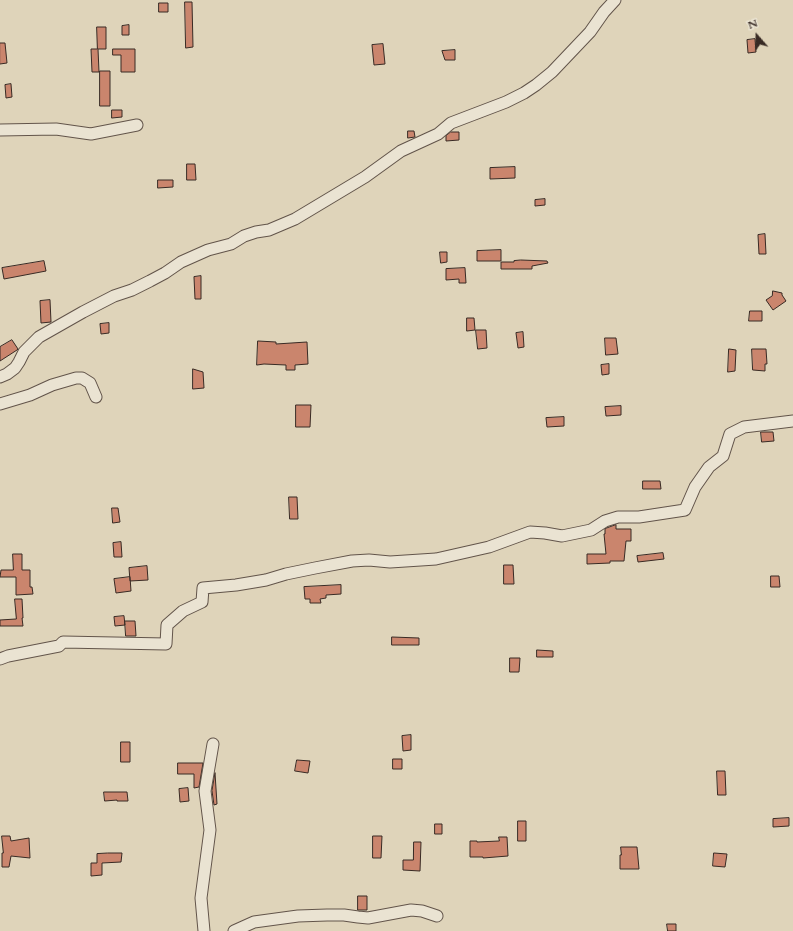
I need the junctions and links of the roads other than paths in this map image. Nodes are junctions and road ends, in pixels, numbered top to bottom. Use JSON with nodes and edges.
{"nodes":[{"id":1,"x":615,"y":0,"type":"edge"},
{"id":2,"x":137,"y":125,"type":"dead end"},
{"id":3,"x":0,"y":130,"type":"edge"},
{"id":4,"x":0,"y":377,"type":"edge"},
{"id":5,"x":96,"y":397,"type":"dead end"},
{"id":6,"x":0,"y":404,"type":"edge"},
{"id":7,"x":793,"y":421,"type":"edge"},
{"id":8,"x":0,"y":659,"type":"edge"},
{"id":9,"x":213,"y":744,"type":"dead end"},
{"id":10,"x":437,"y":916,"type":"dead end"},
{"id":11,"x":204,"y":931,"type":"edge"},
{"id":12,"x":234,"y":931,"type":"edge"}],
"edges":[{"from":1,"to":4,"type":"street"},
{"from":2,"to":3,"type":"street"},
{"from":5,"to":6,"type":"street"},
{"from":7,"to":8,"type":"street"},
{"from":9,"to":11,"type":"street"},
{"from":10,"to":12,"type":"street"}]}
